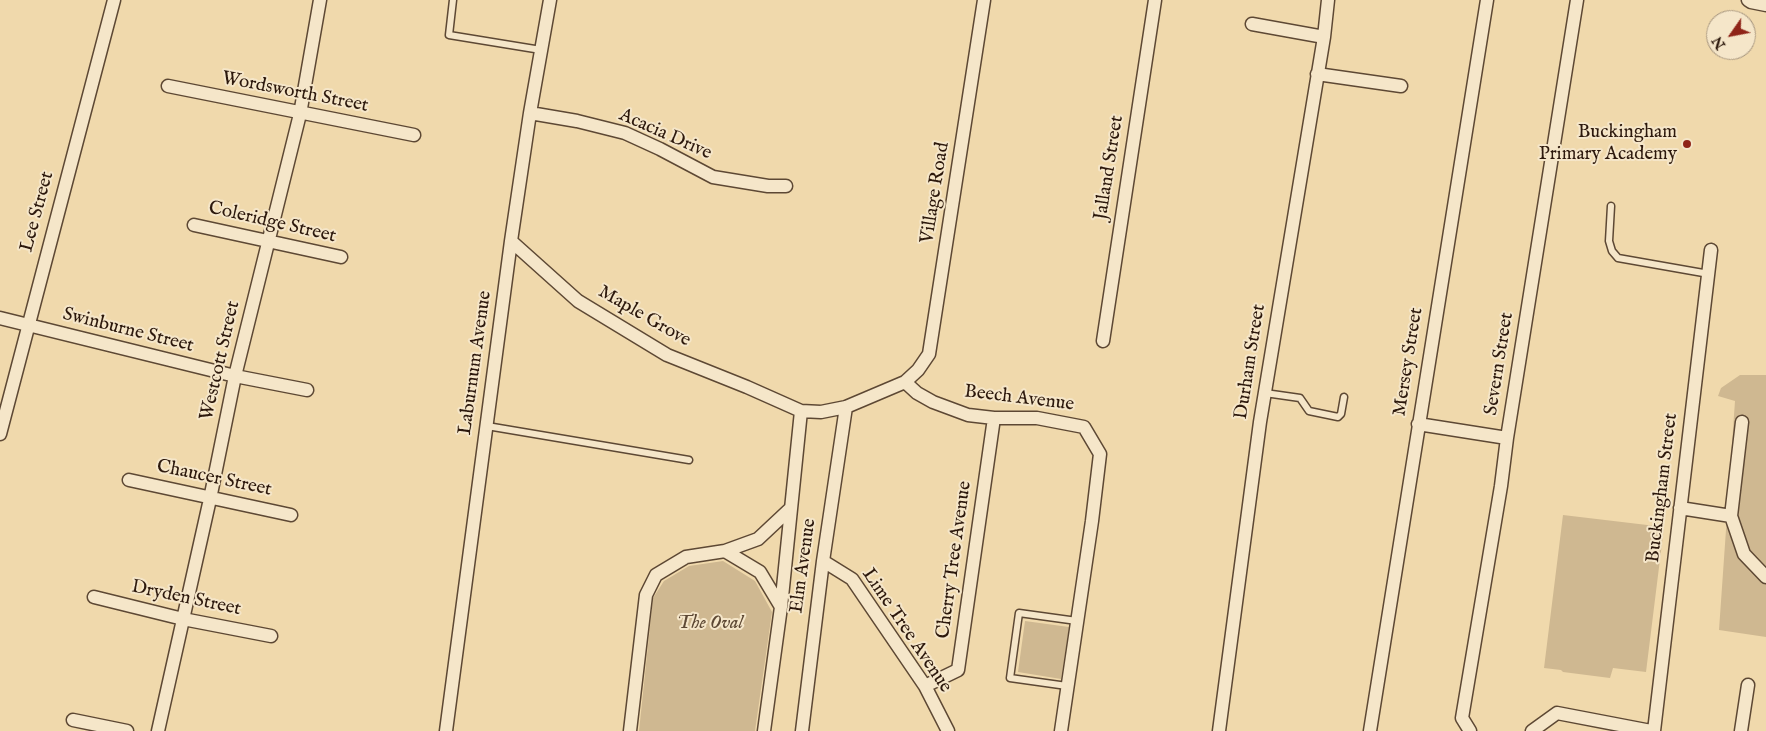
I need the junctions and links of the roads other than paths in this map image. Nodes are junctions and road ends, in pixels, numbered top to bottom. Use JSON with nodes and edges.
{"nodes":[{"id":1,"x":114,"y":0,"type":"edge"},
{"id":2,"x":320,"y":0,"type":"edge"},
{"id":3,"x":453,"y":0,"type":"edge"},
{"id":4,"x":550,"y":0,"type":"edge"},
{"id":5,"x":984,"y":0,"type":"edge"},
{"id":6,"x":1155,"y":0,"type":"edge"},
{"id":7,"x":1328,"y":0,"type":"edge"},
{"id":8,"x":1487,"y":0,"type":"edge"},
{"id":9,"x":1577,"y":0,"type":"edge"},
{"id":10,"x":1749,"y":1,"type":"edge"},
{"id":11,"x":1766,"y":5,"type":"edge"},
{"id":12,"x":1252,"y":24,"type":"dead end"},
{"id":13,"x":1324,"y":37,"type":"junction"},
{"id":14,"x":541,"y":50,"type":"junction"},
{"id":15,"x":1317,"y":74,"type":"junction"},
{"id":16,"x":168,"y":86,"type":"dead end"},
{"id":17,"x":1402,"y":86,"type":"dead end"},
{"id":18,"x":530,"y":113,"type":"junction"},
{"id":19,"x":300,"y":114,"type":"junction"},
{"id":20,"x":414,"y":135,"type":"dead end"},
{"id":21,"x":786,"y":186,"type":"dead end"},
{"id":22,"x":1611,"y":206,"type":"dead end"},
{"id":23,"x":194,"y":225,"type":"dead end"},
{"id":24,"x":512,"y":241,"type":"junction"},
{"id":25,"x":268,"y":242,"type":"junction"},
{"id":26,"x":1711,"y":250,"type":"dead end"},
{"id":27,"x":341,"y":257,"type":"dead end"},
{"id":28,"x":1708,"y":274,"type":"junction"},
{"id":29,"x":0,"y":318,"type":"edge"},
{"id":30,"x":27,"y":326,"type":"junction"},
{"id":31,"x":1103,"y":341,"type":"dead end"},
{"id":32,"x":236,"y":376,"type":"junction"},
{"id":33,"x":905,"y":382,"type":"junction"},
{"id":34,"x":307,"y":390,"type":"dead end"},
{"id":35,"x":1265,"y":393,"type":"junction"},
{"id":36,"x":1344,"y":397,"type":"dead end"},
{"id":37,"x":846,"y":406,"type":"junction"},
{"id":38,"x":801,"y":412,"type":"junction"},
{"id":39,"x":994,"y":418,"type":"junction"},
{"id":40,"x":1742,"y":422,"type":"dead end"},
{"id":41,"x":1418,"y":424,"type":"junction"},
{"id":42,"x":487,"y":426,"type":"junction"},
{"id":43,"x":0,"y":434,"type":"edge"},
{"id":44,"x":1507,"y":438,"type":"junction"},
{"id":45,"x":689,"y":460,"type":"dead end"},
{"id":46,"x":129,"y":480,"type":"dead end"},
{"id":47,"x":210,"y":499,"type":"junction"},
{"id":48,"x":1680,"y":508,"type":"junction"},
{"id":49,"x":790,"y":509,"type":"junction"},
{"id":50,"x":291,"y":515,"type":"dead end"},
{"id":51,"x":1730,"y":516,"type":"junction"},
{"id":52,"x":725,"y":551,"type":"junction"},
{"id":53,"x":823,"y":560,"type":"junction"},
{"id":54,"x":1766,"y":577,"type":"edge"},
{"id":55,"x":94,"y":597,"type":"dead end"},
{"id":56,"x":781,"y":607,"type":"junction"},
{"id":57,"x":183,"y":619,"type":"junction"},
{"id":58,"x":1077,"y":621,"type":"junction"},
{"id":59,"x":271,"y":636,"type":"dead end"},
{"id":60,"x":925,"y":686,"type":"junction"},
{"id":61,"x":1067,"y":686,"type":"junction"},
{"id":62,"x":1748,"y":686,"type":"dead end"},
{"id":63,"x":73,"y":720,"type":"dead end"},
{"id":64,"x":127,"y":731,"type":"edge"},
{"id":65,"x":158,"y":731,"type":"edge"},
{"id":66,"x":446,"y":731,"type":"edge"},
{"id":67,"x":630,"y":731,"type":"edge"},
{"id":68,"x":764,"y":731,"type":"edge"},
{"id":69,"x":802,"y":731,"type":"edge"},
{"id":70,"x":948,"y":731,"type":"edge"},
{"id":71,"x":1061,"y":731,"type":"edge"},
{"id":72,"x":1219,"y":731,"type":"edge"},
{"id":73,"x":1370,"y":731,"type":"edge"},
{"id":74,"x":1470,"y":731,"type":"edge"},
{"id":75,"x":1532,"y":731,"type":"edge"},
{"id":76,"x":1653,"y":731,"type":"edge"},
{"id":77,"x":1742,"y":731,"type":"edge"}],
"edges":[{"from":1,"to":30,"type":"street","name":"Lee Street"},
{"from":2,"to":19,"type":"street","name":"Westcott Street"},
{"from":3,"to":14,"type":"lane"},
{"from":4,"to":14,"type":"street","name":"Laburnum Avenue"},
{"from":5,"to":33,"type":"street","name":"Village Road"},
{"from":6,"to":31,"type":"street","name":"Jalland Street"},
{"from":7,"to":13,"type":"street","name":"Durham Street"},
{"from":8,"to":41,"type":"street","name":"Mersey Street"},
{"from":9,"to":44,"type":"street","name":"Severn Street"},
{"from":10,"to":11,"type":"street"},
{"from":12,"to":13,"type":"street"},
{"from":13,"to":15,"type":"street","name":"Durham Street"},
{"from":14,"to":18,"type":"street","name":"Laburnum Avenue"},
{"from":15,"to":17,"type":"street"},
{"from":15,"to":35,"type":"street","name":"Durham Street"},
{"from":16,"to":19,"type":"street","name":"Wordsworth Street"},
{"from":18,"to":21,"type":"street","name":"Acacia Drive"},
{"from":18,"to":24,"type":"street","name":"Laburnum Avenue"},
{"from":19,"to":20,"type":"street","name":"Wordsworth Street"},
{"from":19,"to":25,"type":"street","name":"Westcott Street"},
{"from":22,"to":28,"type":"lane"},
{"from":23,"to":25,"type":"street","name":"Coleridge Street"},
{"from":24,"to":38,"type":"street","name":"Maple Grove"},
{"from":24,"to":42,"type":"street","name":"Laburnum Avenue"},
{"from":25,"to":27,"type":"street","name":"Coleridge Street"},
{"from":25,"to":32,"type":"street","name":"Westcott Street"},
{"from":26,"to":28,"type":"street","name":"Buckingham Street"},
{"from":28,"to":48,"type":"street","name":"Buckingham Street"},
{"from":29,"to":30,"type":"street","name":"Swinburne Street"},
{"from":30,"to":32,"type":"street","name":"Swinburne Street"},
{"from":30,"to":43,"type":"street","name":"Lee Street"},
{"from":32,"to":34,"type":"street","name":"Swinburne Street"},
{"from":32,"to":47,"type":"street","name":"Westcott Street"},
{"from":33,"to":37,"type":"street"},
{"from":33,"to":39,"type":"street","name":"Beech Avenue"},
{"from":35,"to":36,"type":"lane"},
{"from":35,"to":72,"type":"street","name":"Durham Street"},
{"from":37,"to":38,"type":"street"},
{"from":37,"to":53,"type":"street","name":"Elm Avenue"},
{"from":38,"to":49,"type":"street","name":"Elm Avenue"},
{"from":39,"to":58,"type":"street","name":"Beech Avenue"},
{"from":39,"to":60,"type":"street","name":"Cherry Tree Avenue"},
{"from":40,"to":51,"type":"street"},
{"from":41,"to":44,"type":"street"},
{"from":41,"to":73,"type":"street","name":"Mersey Street"},
{"from":42,"to":45,"type":"lane"},
{"from":42,"to":66,"type":"street","name":"Laburnum Avenue"},
{"from":44,"to":74,"type":"street","name":"Severn Street"},
{"from":46,"to":47,"type":"street","name":"Chaucer Street"},
{"from":47,"to":50,"type":"street","name":"Chaucer Street"},
{"from":47,"to":57,"type":"street","name":"Westcott Street"},
{"from":48,"to":51,"type":"street"},
{"from":48,"to":76,"type":"street","name":"Buckingham Street"},
{"from":49,"to":52,"type":"street"},
{"from":49,"to":56,"type":"street","name":"Elm Avenue"},
{"from":51,"to":54,"type":"street"},
{"from":52,"to":56,"type":"street"},
{"from":52,"to":67,"type":"street"},
{"from":53,"to":60,"type":"street","name":"Lime Tree Avenue"},
{"from":53,"to":69,"type":"street","name":"Elm Avenue"},
{"from":55,"to":57,"type":"street","name":"Dryden Street"},
{"from":56,"to":68,"type":"street","name":"Elm Avenue"},
{"from":57,"to":59,"type":"street","name":"Dryden Street"},
{"from":57,"to":65,"type":"street","name":"Westcott Street"},
{"from":58,"to":61,"type":"street","name":"Beech Avenue"},
{"from":58,"to":61,"type":"lane"},
{"from":60,"to":70,"type":"street","name":"Lime Tree Avenue"},
{"from":61,"to":71,"type":"street","name":"Beech Avenue"},
{"from":62,"to":77,"type":"street"},
{"from":63,"to":64,"type":"street"},
{"from":75,"to":76,"type":"street"}]}
